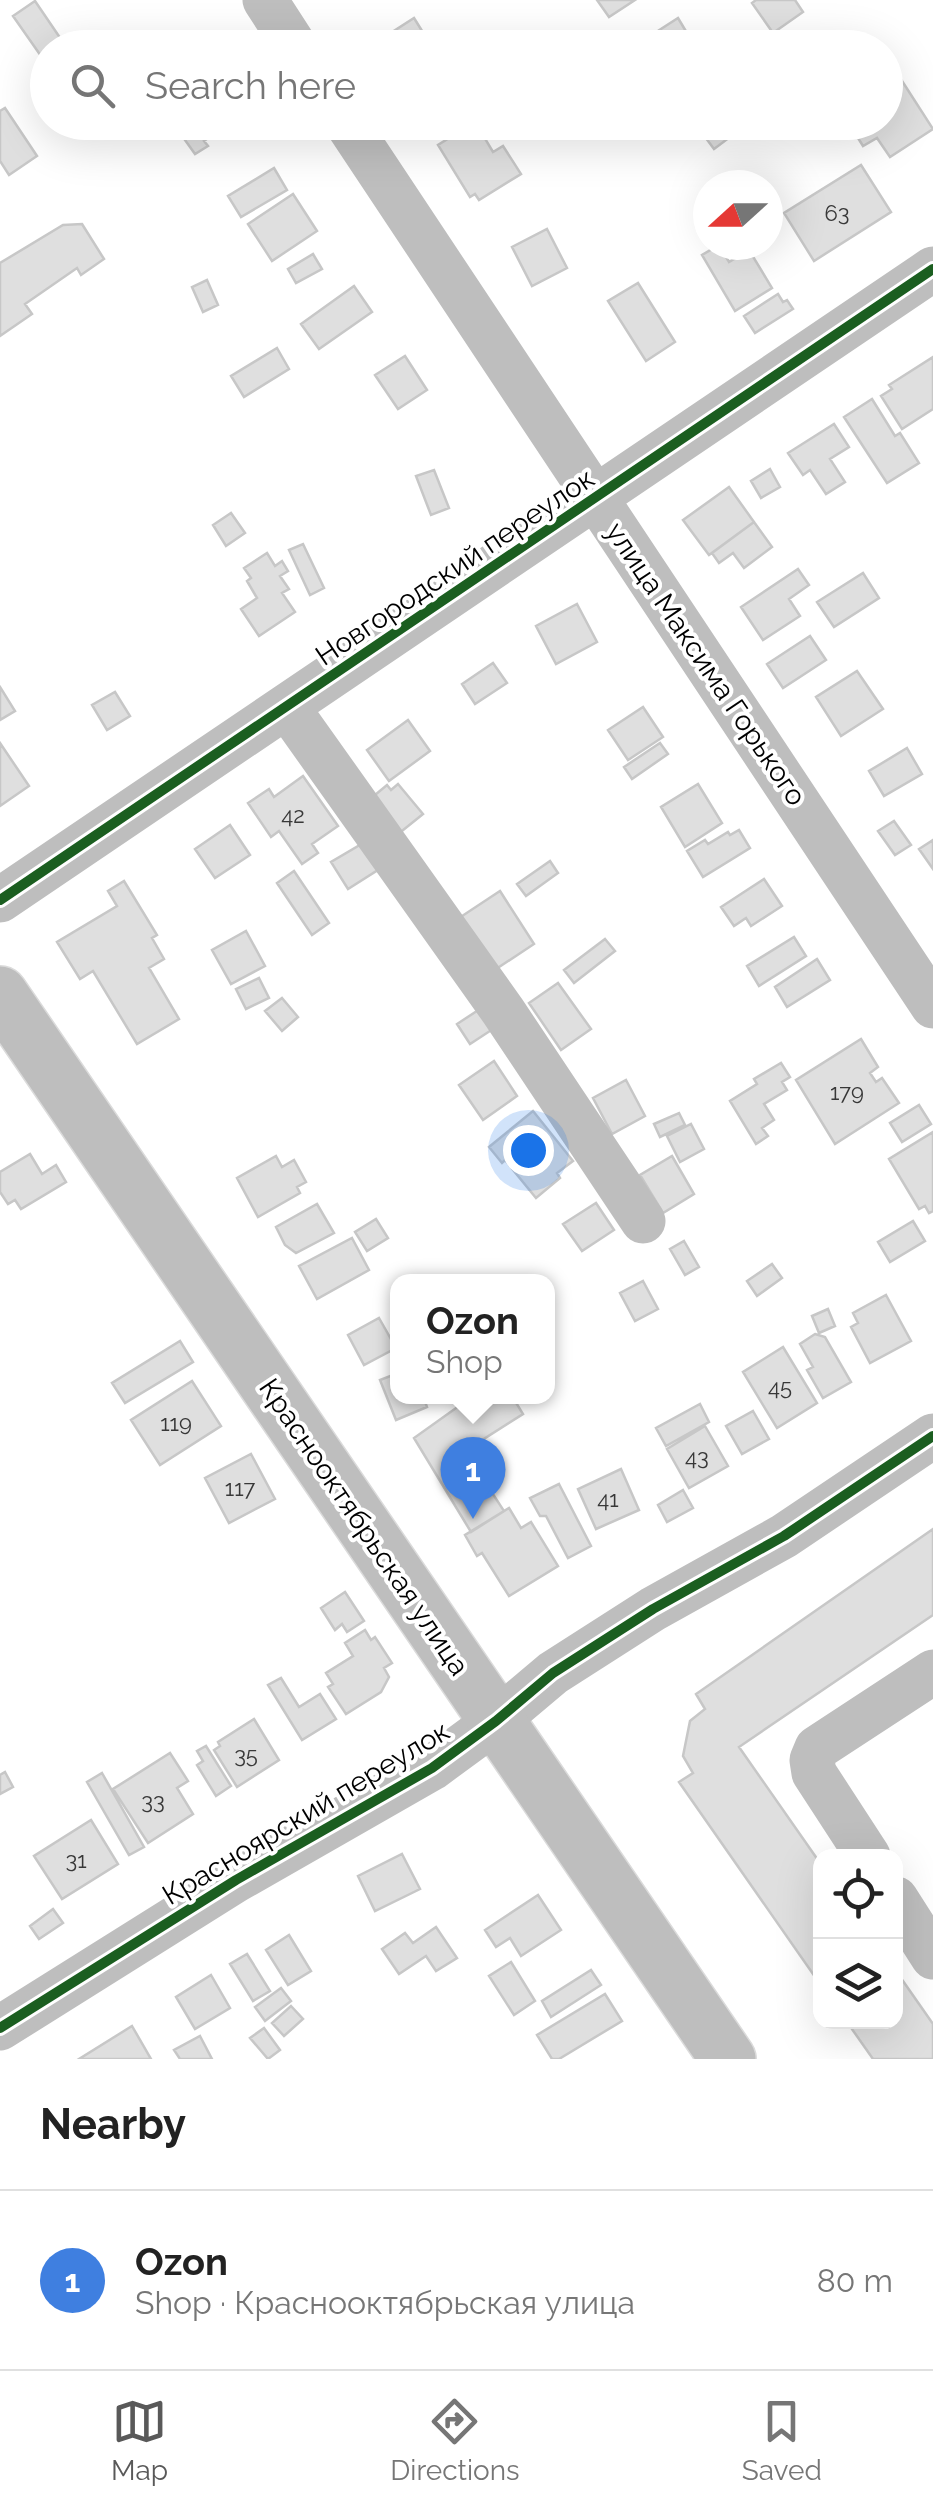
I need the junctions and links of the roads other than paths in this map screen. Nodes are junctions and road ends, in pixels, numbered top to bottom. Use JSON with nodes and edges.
{"nodes":[{"id":1,"x":265,"y":0,"type":"edge"},
{"id":2,"x":284,"y":30,"type":"edge"},
{"id":3,"x":358,"y":140,"type":"edge"},
{"id":4,"x":926,"y":288,"type":"edge"},
{"id":5,"x":596,"y":499,"type":"junction"},
{"id":6,"x":287,"y":707,"type":"junction"},
{"id":7,"x":0,"y":900,"type":"edge"},
{"id":8,"x":0,"y":994,"type":"edge"},
{"id":9,"x":933,"y":1006,"type":"edge"},
{"id":10,"x":643,"y":1221,"type":"dead end"},
{"id":11,"x":933,"y":1436,"type":"edge"},
{"id":12,"x":933,"y":1672,"type":"edge"},
{"id":13,"x":496,"y":1720,"type":"junction"},
{"id":14,"x":863,"y":1849,"type":"edge"},
{"id":15,"x":903,"y":1910,"type":"edge"},
{"id":16,"x":933,"y":1957,"type":"edge"},
{"id":17,"x":0,"y":2028,"type":"edge"},
{"id":18,"x":728,"y":2059,"type":"edge"}],
"edges":[{"from":1,"to":2,"type":"street"},
{"from":3,"to":5,"type":"street","name":"улица Максима Горького"},
{"from":4,"to":5,"type":"street","name":"Новгородский переулок"},
{"from":5,"to":6,"type":"street","name":"Новгородский переулок"},
{"from":5,"to":9,"type":"street","name":"улица Максима Горького"},
{"from":6,"to":7,"type":"street","name":"Новгородский переулок"},
{"from":6,"to":10,"type":"street"},
{"from":8,"to":13,"type":"main road","name":"Краснооктябрьская улица"},
{"from":11,"to":13,"type":"street","name":"Красноярский переулок"},
{"from":12,"to":14,"type":"street"},
{"from":13,"to":17,"type":"street","name":"Красноярский переулок"},
{"from":13,"to":18,"type":"main road","name":"Краснооктябрьская улица"},
{"from":15,"to":16,"type":"street"}]}
